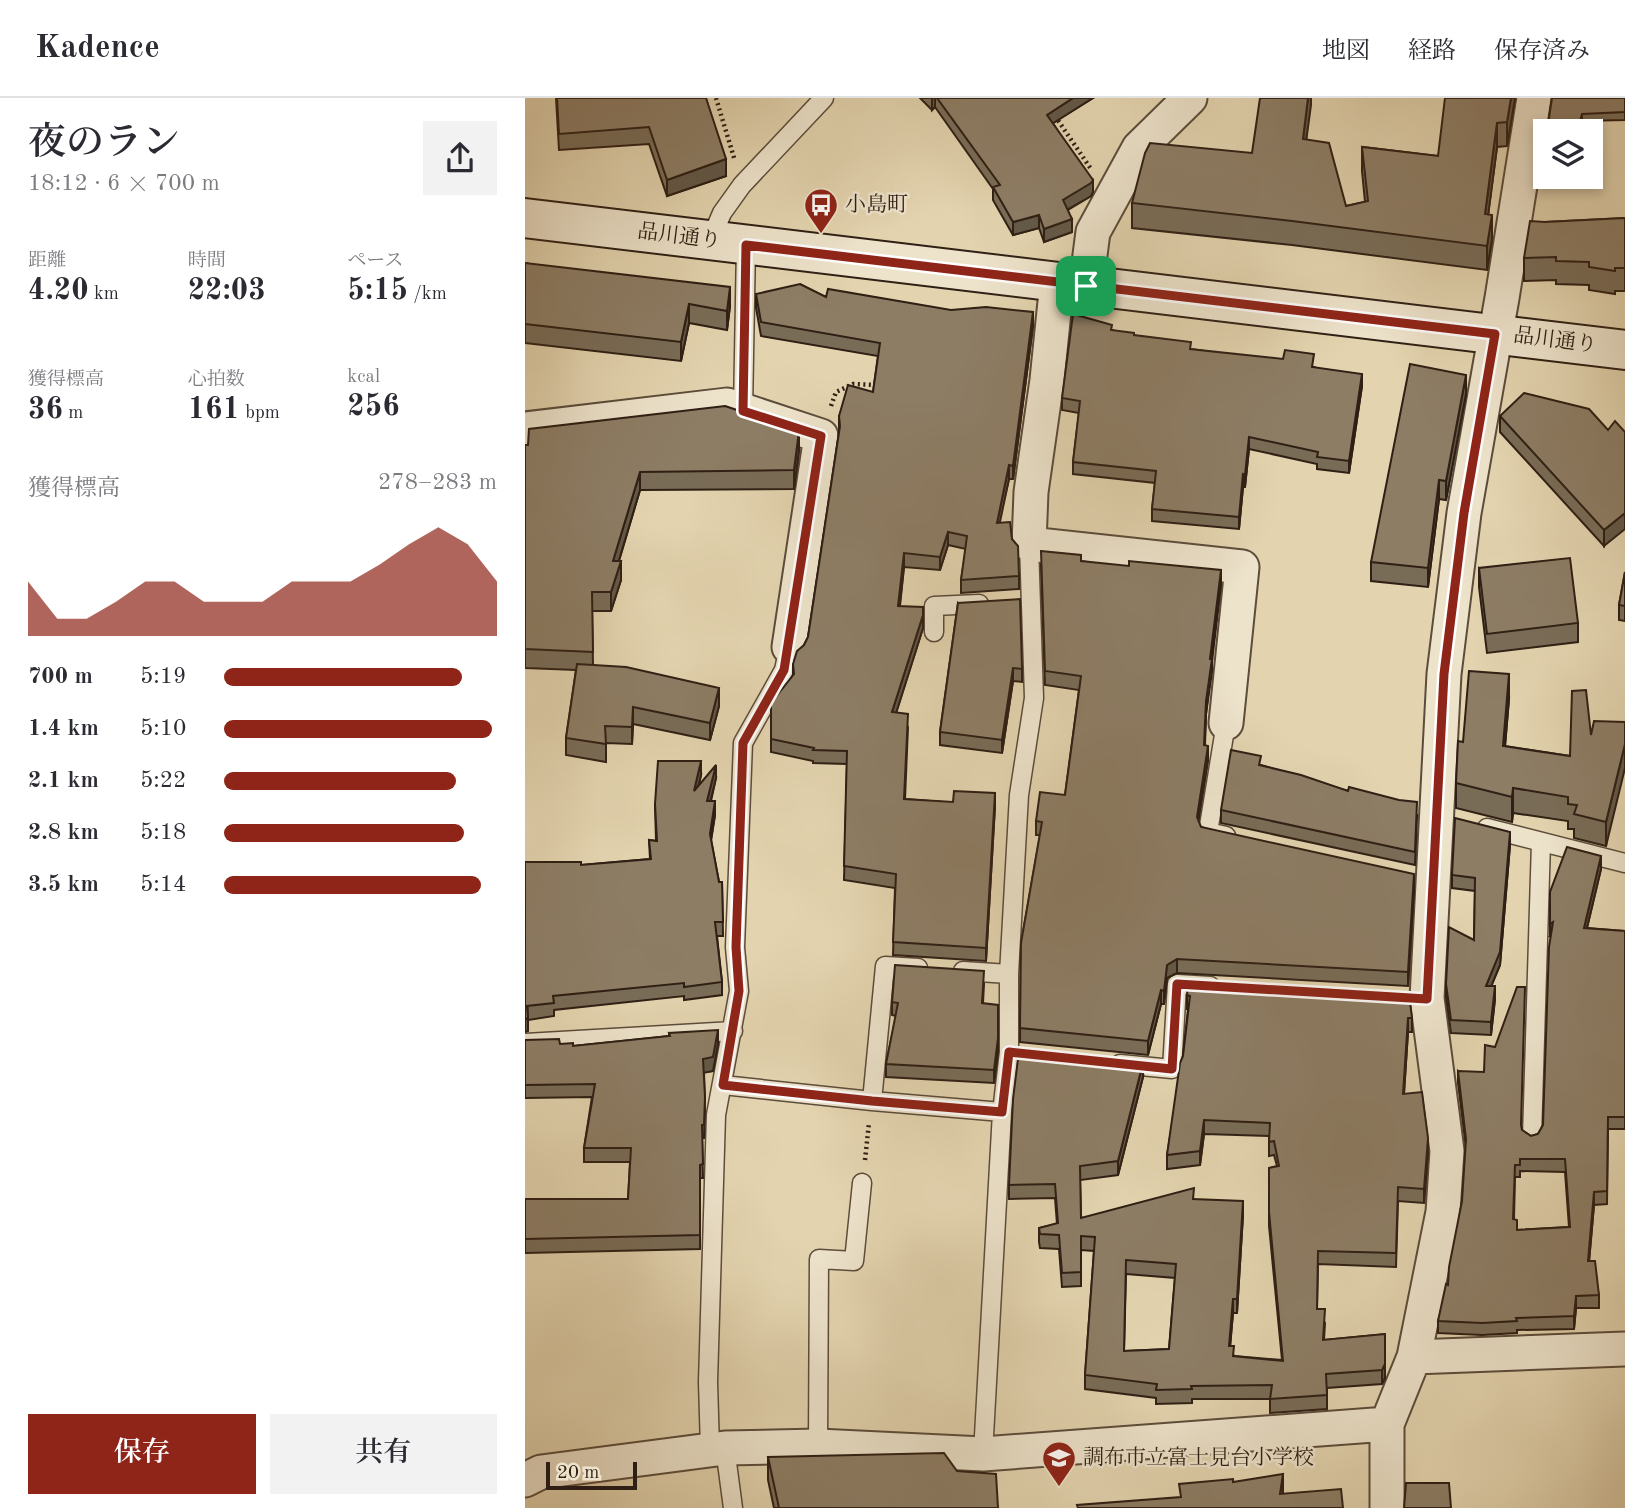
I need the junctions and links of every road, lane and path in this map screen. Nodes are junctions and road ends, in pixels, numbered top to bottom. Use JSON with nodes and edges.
{"nodes":[{"id":1,"x":716,"y":98,"type":"edge"},
{"id":2,"x":824,"y":98,"type":"edge"},
{"id":3,"x":1190,"y":98,"type":"edge"},
{"id":4,"x":1534,"y":98,"type":"edge"},
{"id":5,"x":1050,"y":109,"type":"edge"},
{"id":6,"x":742,"y":185,"type":"junction"},
{"id":7,"x":1112,"y":199,"type":"junction"},
{"id":8,"x":525,"y":218,"type":"edge"},
{"id":9,"x":728,"y":243,"type":"junction"},
{"id":10,"x":1071,"y":284,"type":"junction"},
{"id":11,"x":1495,"y":334,"type":"junction"},
{"id":12,"x":1625,"y":350,"type":"edge"},
{"id":13,"x":880,"y":384,"type":"edge"},
{"id":14,"x":743,"y":411,"type":"junction"},
{"id":15,"x":525,"y":429,"type":"edge"},
{"id":16,"x":821,"y":436,"type":"junction"},
{"id":17,"x":1029,"y":544,"type":"junction"},
{"id":18,"x":990,"y":603,"type":"edge"},
{"id":19,"x":934,"y":632,"type":"dead end"},
{"id":20,"x":789,"y":647,"type":"joint"},
{"id":21,"x":1226,"y":723,"type":"joint"},
{"id":22,"x":1475,"y":825,"type":"edge"},
{"id":23,"x":1247,"y":840,"type":"edge"},
{"id":24,"x":1541,"y":842,"type":"junction"},
{"id":25,"x":1625,"y":863,"type":"edge"},
{"id":26,"x":1009,"y":974,"type":"junction"},
{"id":27,"x":1232,"y":987,"type":"edge"},
{"id":28,"x":733,"y":1031,"type":"junction"},
{"id":29,"x":525,"y":1043,"type":"edge"},
{"id":30,"x":1104,"y":1062,"type":"edge"},
{"id":31,"x":723,"y":1085,"type":"junction"},
{"id":32,"x":872,"y":1101,"type":"junction"},
{"id":33,"x":1002,"y":1112,"type":"junction"},
{"id":34,"x":1532,"y":1137,"type":"edge"},
{"id":35,"x":862,"y":1184,"type":"joint"},
{"id":36,"x":1625,"y":1349,"type":"edge"},
{"id":37,"x":1414,"y":1357,"type":"junction"},
{"id":38,"x":1387,"y":1424,"type":"junction"},
{"id":39,"x":818,"y":1446,"type":"junction"},
{"id":40,"x":718,"y":1449,"type":"junction"},
{"id":41,"x":983,"y":1454,"type":"junction"},
{"id":42,"x":525,"y":1480,"type":"edge"},
{"id":43,"x":733,"y":1508,"type":"edge"},
{"id":44,"x":1387,"y":1508,"type":"edge"}],
"edges":[{"from":1,"to":6,"type":"path"},
{"from":2,"to":6,"type":"lane"},
{"from":3,"to":7,"type":"street"},
{"from":4,"to":11,"type":"street"},
{"from":5,"to":7,"type":"path"},
{"from":6,"to":9,"type":"lane"},
{"from":7,"to":10,"type":"street"},
{"from":8,"to":9,"type":"street","name":"品川通り"},
{"from":9,"to":10,"type":"street","name":"品川通り"},
{"from":9,"to":14,"type":"lane"},
{"from":10,"to":11,"type":"street","name":"品川通り"},
{"from":10,"to":17,"type":"street"},
{"from":11,"to":12,"type":"street","name":"品川通り"},
{"from":11,"to":37,"type":"street"},
{"from":13,"to":16,"type":"path"},
{"from":14,"to":15,"type":"street"},
{"from":14,"to":16,"type":"street"},
{"from":16,"to":20,"type":"street"},
{"from":17,"to":21,"type":"street"},
{"from":17,"to":26,"type":"lane"},
{"from":18,"to":19,"type":"lane"},
{"from":20,"to":28,"type":"lane"},
{"from":21,"to":23,"type":"lane"},
{"from":22,"to":24,"type":"lane"},
{"from":24,"to":25,"type":"lane"},
{"from":24,"to":34,"type":"lane"},
{"from":26,"to":32,"type":"lane"},
{"from":26,"to":33,"type":"lane"},
{"from":27,"to":30,"type":"lane"},
{"from":28,"to":29,"type":"lane"},
{"from":28,"to":31,"type":"lane"},
{"from":31,"to":32,"type":"lane"},
{"from":31,"to":40,"type":"lane"},
{"from":32,"to":33,"type":"lane"},
{"from":32,"to":35,"type":"path"},
{"from":33,"to":41,"type":"lane"},
{"from":35,"to":39,"type":"lane"},
{"from":36,"to":37,"type":"street"},
{"from":37,"to":38,"type":"street"},
{"from":38,"to":41,"type":"street"},
{"from":38,"to":44,"type":"street"},
{"from":39,"to":40,"type":"street"},
{"from":39,"to":41,"type":"street"},
{"from":40,"to":42,"type":"street"},
{"from":40,"to":43,"type":"lane"}]}
